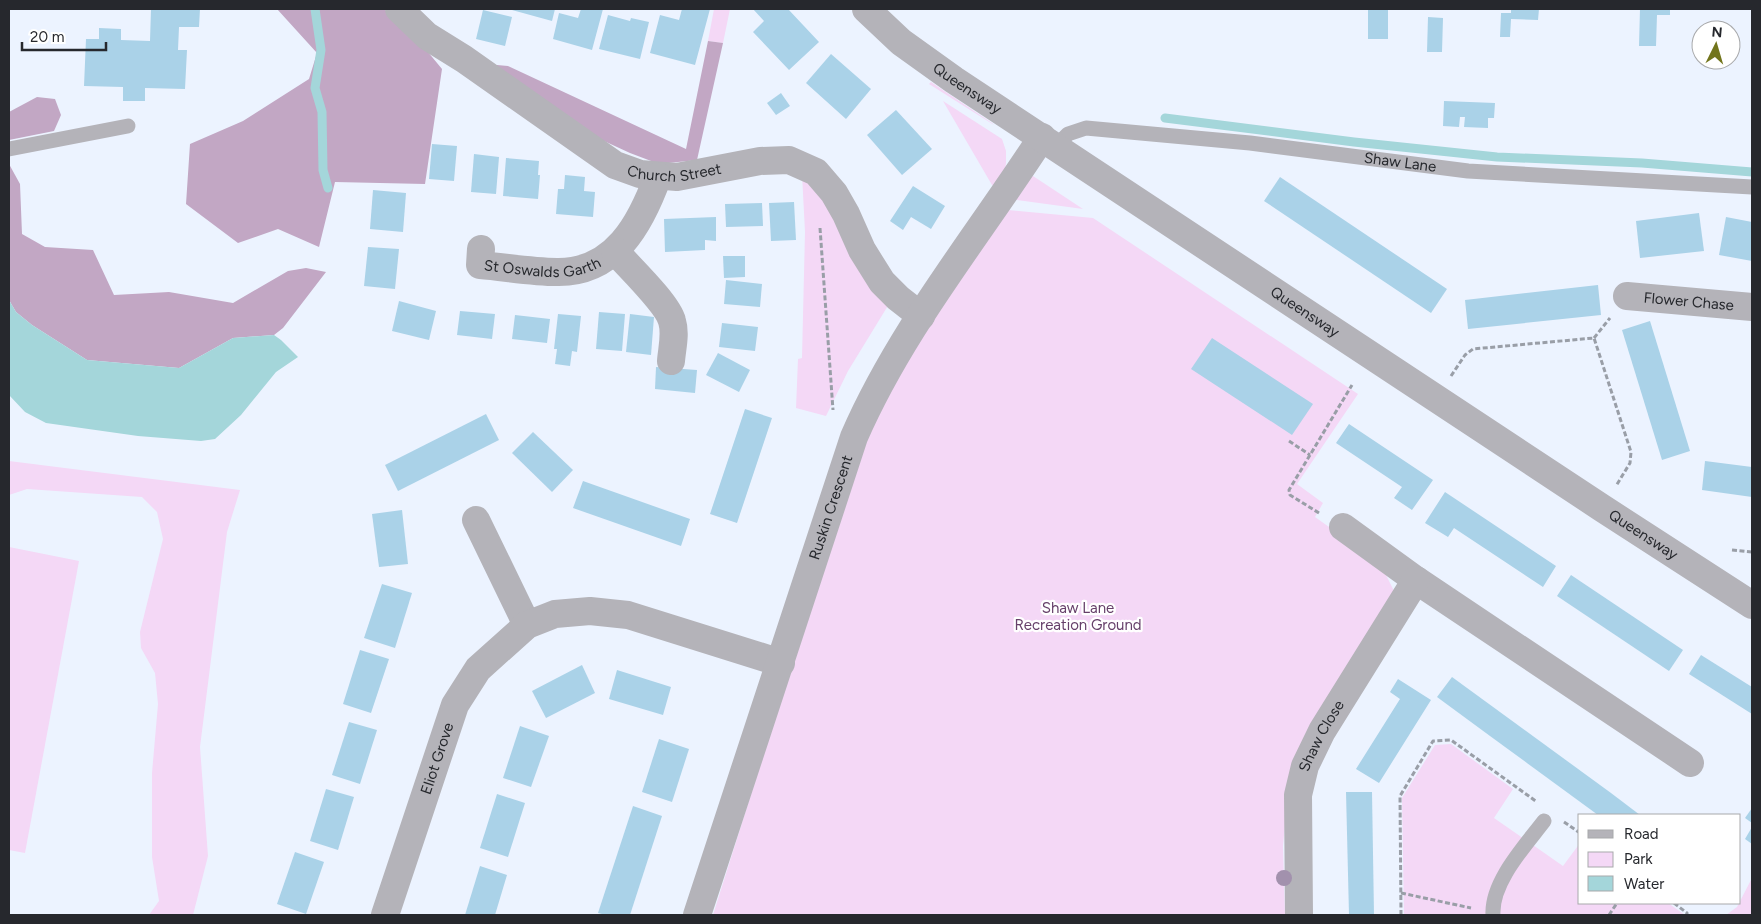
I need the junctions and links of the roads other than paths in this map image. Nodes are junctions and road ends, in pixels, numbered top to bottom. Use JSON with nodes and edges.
{"nodes":[{"id":1,"x":399,"y":9,"type":"edge"},
{"id":2,"x":866,"y":9,"type":"edge"},
{"id":3,"x":128,"y":126,"type":"dead end"},
{"id":4,"x":1049,"y":142,"type":"junction"},
{"id":5,"x":9,"y":150,"type":"edge"},
{"id":6,"x":658,"y":176,"type":"junction"},
{"id":7,"x":1752,"y":187,"type":"edge"},
{"id":8,"x":481,"y":249,"type":"dead end"},
{"id":9,"x":615,"y":252,"type":"junction"},
{"id":10,"x":1627,"y":296,"type":"dead end"},
{"id":11,"x":1752,"y":307,"type":"edge"},
{"id":12,"x":921,"y":316,"type":"junction"},
{"id":13,"x":671,"y":361,"type":"dead end"},
{"id":14,"x":476,"y":520,"type":"dead end"},
{"id":15,"x":1343,"y":527,"type":"road end"},
{"id":16,"x":1416,"y":580,"type":"junction"},
{"id":17,"x":1752,"y":605,"type":"edge"},
{"id":18,"x":527,"y":625,"type":"junction"},
{"id":19,"x":781,"y":662,"type":"junction"},
{"id":20,"x":1690,"y":763,"type":"dead end"},
{"id":21,"x":1549,"y":815,"type":"road end"},
{"id":22,"x":1493,"y":914,"type":"edge"},
{"id":23,"x":385,"y":915,"type":"edge"},
{"id":24,"x":697,"y":915,"type":"edge"},
{"id":25,"x":1299,"y":915,"type":"edge"}],
"edges":[{"from":1,"to":6,"type":"street","name":"Church Street"},
{"from":2,"to":4,"type":"street","name":"Queensway"},
{"from":3,"to":5,"type":"lane"},
{"from":4,"to":7,"type":"lane","name":"Shaw Lane"},
{"from":4,"to":12,"type":"street","name":"Ruskin Crescent"},
{"from":4,"to":17,"type":"street","name":"Queensway"},
{"from":6,"to":9,"type":"street","name":"St Oswalds Garth"},
{"from":6,"to":12,"type":"street","name":"Church Street"},
{"from":8,"to":9,"type":"street","name":"St Oswalds Garth"},
{"from":9,"to":13,"type":"street","name":"St Oswalds Garth"},
{"from":10,"to":11,"type":"street","name":"Flower Chase"},
{"from":12,"to":19,"type":"street","name":"Ruskin Crescent"},
{"from":14,"to":18,"type":"street"},
{"from":15,"to":16,"type":"street"},
{"from":16,"to":20,"type":"street"},
{"from":16,"to":25,"type":"street","name":"Shaw Close"},
{"from":18,"to":19,"type":"street","name":"Eliot Grove"},
{"from":18,"to":23,"type":"street","name":"Eliot Grove"},
{"from":19,"to":24,"type":"street","name":"Ruskin Crescent"},
{"from":21,"to":22,"type":"lane"}]}
